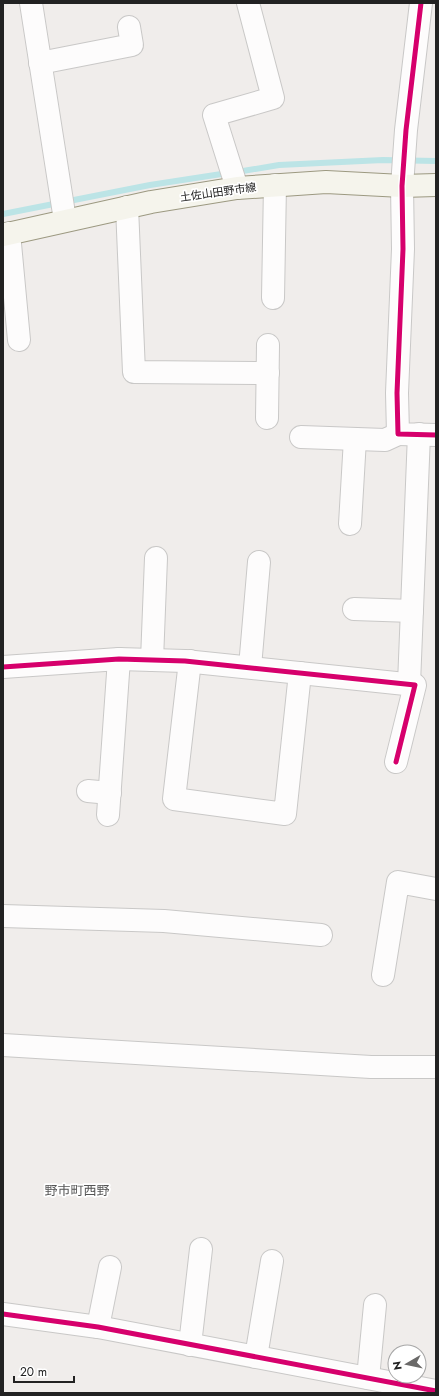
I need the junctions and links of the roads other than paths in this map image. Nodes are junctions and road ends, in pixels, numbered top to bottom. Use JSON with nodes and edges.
{"nodes":[{"id":1,"x":31,"y":3,"type":"edge"},
{"id":2,"x":248,"y":3,"type":"edge"},
{"id":3,"x":421,"y":3,"type":"edge"},
{"id":4,"x":129,"y":27,"type":"dead end"},
{"id":5,"x":40,"y":64,"type":"junction"},
{"id":6,"x":436,"y":185,"type":"edge"},
{"id":7,"x":275,"y":186,"type":"junction"},
{"id":8,"x":402,"y":186,"type":"junction"},
{"id":9,"x":237,"y":187,"type":"junction"},
{"id":10,"x":127,"y":207,"type":"junction"},
{"id":11,"x":64,"y":218,"type":"junction"},
{"id":12,"x":6,"y":234,"type":"edge"},
{"id":13,"x":273,"y":298,"type":"dead end"},
{"id":14,"x":19,"y":340,"type":"dead end"},
{"id":15,"x":268,"y":345,"type":"dead end"},
{"id":16,"x":268,"y":373,"type":"junction"},
{"id":17,"x":267,"y":418,"type":"dead end"},
{"id":18,"x":418,"y":434,"type":"edge"},
{"id":19,"x":301,"y":437,"type":"dead end"},
{"id":20,"x":355,"y":439,"type":"junction"},
{"id":21,"x":350,"y":524,"type":"dead end"},
{"id":22,"x":156,"y":558,"type":"dead end"},
{"id":23,"x":259,"y":562,"type":"dead end"},
{"id":24,"x":354,"y":609,"type":"dead end"},
{"id":25,"x":412,"y":611,"type":"junction"},
{"id":26,"x":118,"y":659,"type":"junction"},
{"id":27,"x":152,"y":660,"type":"junction"},
{"id":28,"x":190,"y":661,"type":"junction"},
{"id":29,"x":3,"y":667,"type":"edge"},
{"id":30,"x":250,"y":667,"type":"junction"},
{"id":31,"x":300,"y":673,"type":"junction"},
{"id":32,"x":409,"y":684,"type":"junction"},
{"id":33,"x":396,"y":762,"type":"dead end"},
{"id":34,"x":108,"y":815,"type":"dead end"},
{"id":35,"x":436,"y":889,"type":"edge"},
{"id":36,"x":3,"y":916,"type":"edge"},
{"id":37,"x":321,"y":935,"type":"dead end"},
{"id":38,"x":383,"y":975,"type":"dead end"},
{"id":39,"x":3,"y":1045,"type":"edge"},
{"id":40,"x":436,"y":1067,"type":"edge"},
{"id":41,"x":201,"y":1249,"type":"dead end"},
{"id":42,"x":272,"y":1261,"type":"dead end"},
{"id":43,"x":110,"y":1267,"type":"dead end"},
{"id":44,"x":375,"y":1305,"type":"dead end"},
{"id":45,"x":3,"y":1314,"type":"edge"},
{"id":46,"x":98,"y":1328,"type":"junction"},
{"id":47,"x":190,"y":1345,"type":"junction"},
{"id":48,"x":256,"y":1357,"type":"junction"},
{"id":49,"x":368,"y":1378,"type":"junction"},
{"id":50,"x":436,"y":1391,"type":"edge"}],
"edges":[{"from":1,"to":5,"type":"street"},
{"from":2,"to":9,"type":"street"},
{"from":3,"to":8,"type":"street"},
{"from":4,"to":5,"type":"street"},
{"from":5,"to":11,"type":"street"},
{"from":6,"to":8,"type":"main road","name":"土佐山田野市線"},
{"from":7,"to":8,"type":"main road","name":"土佐山田野市線"},
{"from":7,"to":9,"type":"main road","name":"土佐山田野市線"},
{"from":7,"to":13,"type":"street"},
{"from":8,"to":18,"type":"street"},
{"from":9,"to":10,"type":"main road","name":"土佐山田野市線"},
{"from":10,"to":11,"type":"main road","name":"土佐山田野市線"},
{"from":10,"to":16,"type":"street"},
{"from":11,"to":12,"type":"main road","name":"土佐山田野市線"},
{"from":12,"to":14,"type":"street"},
{"from":15,"to":16,"type":"street"},
{"from":16,"to":17,"type":"street"},
{"from":18,"to":20,"type":"street"},
{"from":18,"to":25,"type":"street"},
{"from":19,"to":20,"type":"street"},
{"from":20,"to":21,"type":"street"},
{"from":22,"to":27,"type":"street"},
{"from":23,"to":30,"type":"street"},
{"from":24,"to":25,"type":"street"},
{"from":25,"to":32,"type":"street"},
{"from":26,"to":27,"type":"street"},
{"from":26,"to":29,"type":"street"},
{"from":26,"to":34,"type":"street"},
{"from":27,"to":28,"type":"street"},
{"from":28,"to":30,"type":"street"},
{"from":28,"to":31,"type":"street"},
{"from":30,"to":31,"type":"street"},
{"from":31,"to":32,"type":"street"},
{"from":32,"to":33,"type":"street"},
{"from":35,"to":38,"type":"street"},
{"from":36,"to":37,"type":"street"},
{"from":39,"to":40,"type":"street"},
{"from":41,"to":47,"type":"street"},
{"from":42,"to":48,"type":"street"},
{"from":43,"to":46,"type":"street"},
{"from":44,"to":49,"type":"street"},
{"from":45,"to":46,"type":"street"},
{"from":46,"to":47,"type":"street"},
{"from":47,"to":48,"type":"street"},
{"from":48,"to":49,"type":"street"},
{"from":49,"to":50,"type":"street"}]}
